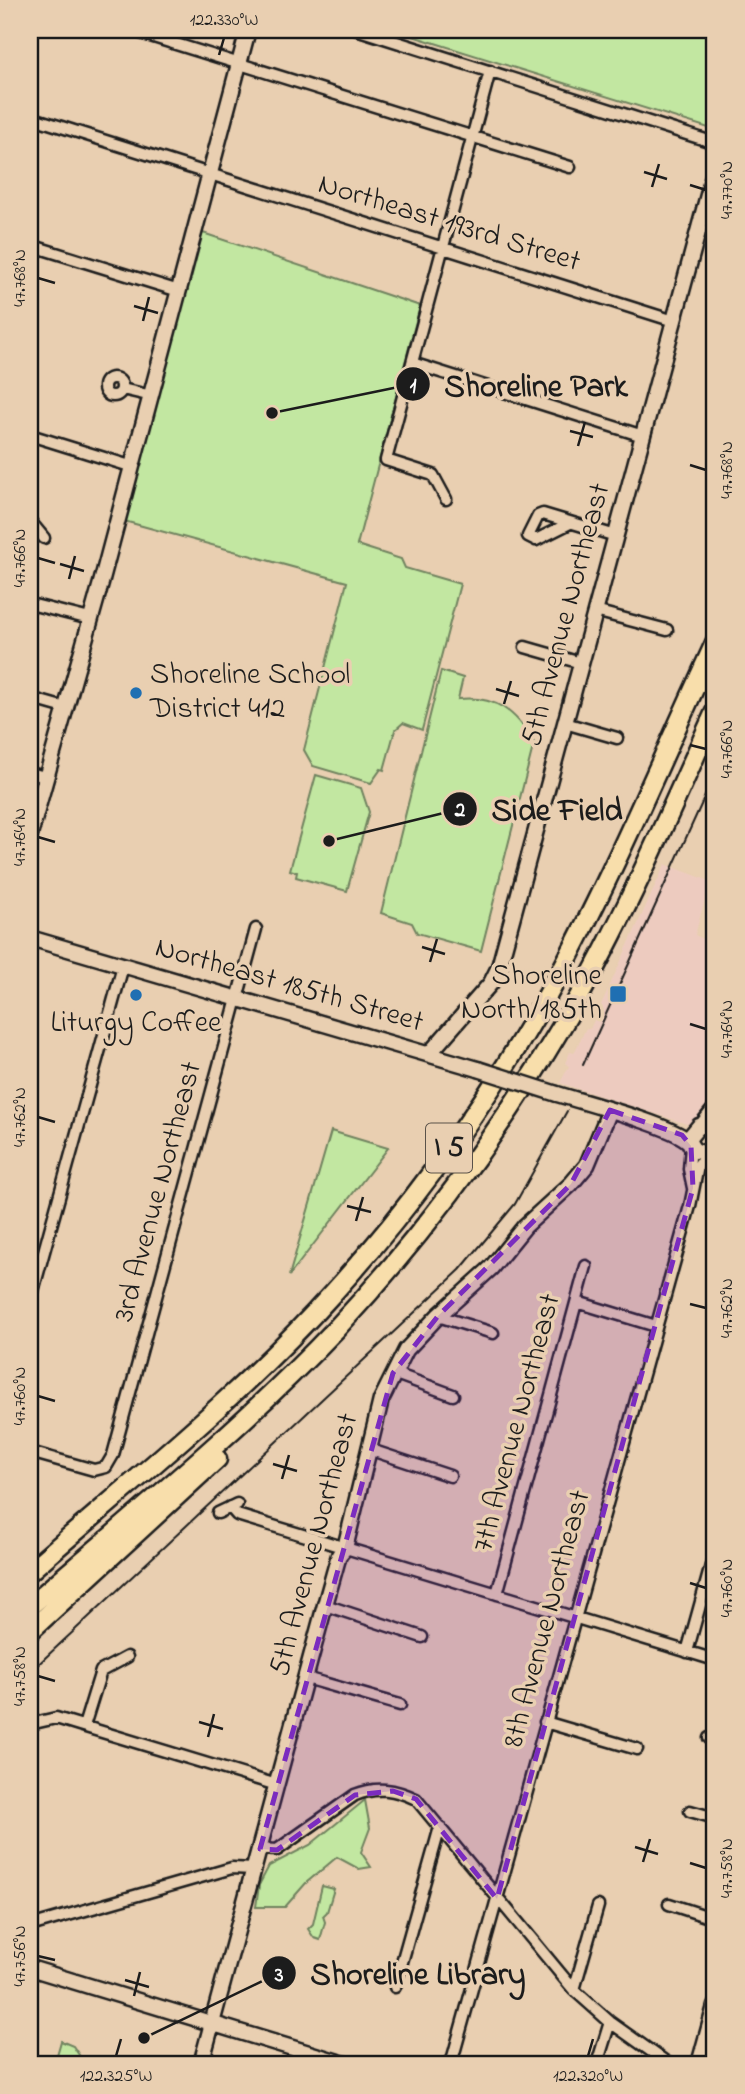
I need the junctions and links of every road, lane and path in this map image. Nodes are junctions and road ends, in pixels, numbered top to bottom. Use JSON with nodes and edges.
{"nodes":[{"id":1,"x":131,"y":30,"type":"edge"},
{"id":2,"x":248,"y":30,"type":"edge"},
{"id":3,"x":359,"y":30,"type":"edge"},
{"id":4,"x":239,"y":63,"type":"junction"},
{"id":5,"x":490,"y":71,"type":"junction"},
{"id":6,"x":30,"y":117,"type":"edge"},
{"id":7,"x":472,"y":136,"type":"junction"},
{"id":8,"x":715,"y":143,"type":"edge"},
{"id":9,"x":570,"y":167,"type":"dead end"},
{"id":10,"x":715,"y":169,"type":"edge"},
{"id":11,"x":209,"y":174,"type":"junction"},
{"id":12,"x":30,"y":245,"type":"edge"},
{"id":13,"x":443,"y":247,"type":"junction"},
{"id":14,"x":179,"y":291,"type":"junction"},
{"id":15,"x":674,"y":321,"type":"junction"},
{"id":16,"x":412,"y":363,"type":"junction"},
{"id":17,"x":122,"y":389,"type":"dead end"},
{"id":18,"x":152,"y":396,"type":"junction"},
{"id":19,"x":30,"y":435,"type":"edge"},
{"id":20,"x":643,"y":436,"type":"junction"},
{"id":21,"x":130,"y":466,"type":"junction"},
{"id":22,"x":446,"y":499,"type":"dead end"},
{"id":23,"x":30,"y":521,"type":"edge"},
{"id":24,"x":570,"y":523,"type":"dead end"},
{"id":25,"x":615,"y":536,"type":"junction"},
{"id":26,"x":44,"y":538,"type":"dead end"},
{"id":27,"x":30,"y":604,"type":"edge"},
{"id":28,"x":595,"y":611,"type":"junction"},
{"id":29,"x":90,"y":619,"type":"junction"},
{"id":30,"x":667,"y":630,"type":"dead end"},
{"id":31,"x":715,"y":643,"type":"edge"},
{"id":32,"x":525,"y":647,"type":"dead end"},
{"id":33,"x":581,"y":663,"type":"junction"},
{"id":34,"x":30,"y":698,"type":"edge"},
{"id":35,"x":65,"y":708,"type":"junction"},
{"id":36,"x":715,"y":712,"type":"edge"},
{"id":37,"x":565,"y":723,"type":"junction"},
{"id":38,"x":617,"y":738,"type":"dead end"},
{"id":39,"x":30,"y":773,"type":"edge"},
{"id":40,"x":45,"y":777,"type":"junction"},
{"id":41,"x":30,"y":835,"type":"edge"},
{"id":42,"x":256,"y":929,"type":"dead end"},
{"id":43,"x":30,"y":939,"type":"edge"},
{"id":44,"x":123,"y":965,"type":"junction"},
{"id":45,"x":237,"y":998,"type":"junction"},
{"id":46,"x":429,"y":1054,"type":"junction"},
{"id":47,"x":715,"y":1107,"type":"edge"},
{"id":48,"x":610,"y":1111,"type":"junction"},
{"id":49,"x":715,"y":1114,"type":"edge"},
{"id":50,"x":654,"y":1124,"type":"junction"},
{"id":51,"x":697,"y":1127,"type":"junction"},
{"id":52,"x":713,"y":1140,"type":"edge"},
{"id":53,"x":690,"y":1144,"type":"junction"},
{"id":54,"x":693,"y":1188,"type":"junction"},
{"id":55,"x":586,"y":1266,"type":"dead end"},
{"id":56,"x":30,"y":1301,"type":"edge"},
{"id":57,"x":577,"y":1302,"type":"junction"},
{"id":58,"x":438,"y":1316,"type":"junction"},
{"id":59,"x":656,"y":1326,"type":"junction"},
{"id":60,"x":494,"y":1333,"type":"dead end"},
{"id":61,"x":393,"y":1373,"type":"junction"},
{"id":62,"x":453,"y":1395,"type":"dead end"},
{"id":63,"x":265,"y":1399,"type":"junction"},
{"id":64,"x":368,"y":1449,"type":"junction"},
{"id":65,"x":30,"y":1452,"type":"edge"},
{"id":66,"x":450,"y":1476,"type":"dead end"},
{"id":67,"x":218,"y":1513,"type":"dead end"},
{"id":68,"x":345,"y":1548,"type":"junction"},
{"id":69,"x":715,"y":1551,"type":"edge"},
{"id":70,"x":49,"y":1554,"type":"junction"},
{"id":71,"x":30,"y":1566,"type":"edge"},
{"id":72,"x":30,"y":1571,"type":"edge"},
{"id":73,"x":497,"y":1594,"type":"junction"},
{"id":74,"x":325,"y":1605,"type":"junction"},
{"id":75,"x":30,"y":1606,"type":"edge"},
{"id":76,"x":573,"y":1617,"type":"junction"},
{"id":77,"x":30,"y":1631,"type":"edge"},
{"id":78,"x":422,"y":1637,"type":"dead end"},
{"id":79,"x":687,"y":1651,"type":"junction"},
{"id":80,"x":127,"y":1657,"type":"dead end"},
{"id":81,"x":715,"y":1660,"type":"edge"},
{"id":82,"x":306,"y":1678,"type":"junction"},
{"id":83,"x":400,"y":1705,"type":"dead end"},
{"id":84,"x":545,"y":1722,"type":"junction"},
{"id":85,"x":30,"y":1724,"type":"edge"},
{"id":86,"x":84,"y":1726,"type":"junction"},
{"id":87,"x":637,"y":1749,"type":"dead end"},
{"id":88,"x":277,"y":1785,"type":"junction"},
{"id":89,"x":690,"y":1811,"type":"dead end"},
{"id":90,"x":715,"y":1818,"type":"edge"},
{"id":91,"x":440,"y":1827,"type":"junction"},
{"id":92,"x":260,"y":1849,"type":"junction"},
{"id":93,"x":254,"y":1869,"type":"junction"},
{"id":94,"x":497,"y":1899,"type":"junction"},
{"id":95,"x":668,"y":1904,"type":"dead end"},
{"id":96,"x":598,"y":1906,"type":"dead end"},
{"id":97,"x":715,"y":1919,"type":"edge"},
{"id":98,"x":30,"y":1926,"type":"edge"},
{"id":99,"x":30,"y":1968,"type":"edge"},
{"id":100,"x":396,"y":1987,"type":"dead end"},
{"id":101,"x":574,"y":1990,"type":"junction"},
{"id":102,"x":715,"y":2006,"type":"edge"},
{"id":103,"x":610,"y":2022,"type":"junction"},
{"id":104,"x":212,"y":2024,"type":"junction"},
{"id":105,"x":201,"y":2064,"type":"edge"},
{"id":106,"x":345,"y":2064,"type":"edge"},
{"id":107,"x":451,"y":2064,"type":"edge"},
{"id":108,"x":597,"y":2064,"type":"edge"},
{"id":109,"x":669,"y":2064,"type":"edge"},
{"id":110,"x":699,"y":2064,"type":"edge"}],
"edges":[{"from":1,"to":4,"type":"street"},
{"from":2,"to":4,"type":"street"},
{"from":3,"to":5,"type":"street"},
{"from":4,"to":7,"type":"street"},
{"from":4,"to":11,"type":"street"},
{"from":5,"to":7,"type":"street"},
{"from":5,"to":8,"type":"street"},
{"from":6,"to":11,"type":"street","name":"Northeast 193rd Street"},
{"from":7,"to":9,"type":"street"},
{"from":7,"to":13,"type":"street"},
{"from":10,"to":15,"type":"street","name":"5th Avenue Northeast"},
{"from":11,"to":13,"type":"street","name":"Northeast 193rd Street"},
{"from":11,"to":14,"type":"street"},
{"from":12,"to":14,"type":"street"},
{"from":13,"to":15,"type":"street","name":"Northeast 193rd Street"},
{"from":13,"to":16,"type":"street"},
{"from":14,"to":18,"type":"street"},
{"from":15,"to":20,"type":"street","name":"5th Avenue Northeast"},
{"from":16,"to":20,"type":"street"},
{"from":16,"to":22,"type":"street"},
{"from":17,"to":18,"type":"street"},
{"from":18,"to":21,"type":"street"},
{"from":19,"to":21,"type":"street"},
{"from":20,"to":25,"type":"street","name":"5th Avenue Northeast"},
{"from":21,"to":29,"type":"street"},
{"from":23,"to":26,"type":"street"},
{"from":24,"to":25,"type":"street"},
{"from":25,"to":28,"type":"street","name":"5th Avenue Northeast"},
{"from":27,"to":29,"type":"street"},
{"from":28,"to":30,"type":"street"},
{"from":28,"to":33,"type":"street","name":"5th Avenue Northeast"},
{"from":29,"to":35,"type":"street"},
{"from":31,"to":70,"type":"highway","number":"I 5"},
{"from":32,"to":33,"type":"street"},
{"from":33,"to":37,"type":"street","name":"5th Avenue Northeast"},
{"from":34,"to":35,"type":"street"},
{"from":35,"to":40,"type":"street"},
{"from":36,"to":63,"type":"highway","number":"I 5"},
{"from":37,"to":38,"type":"street"},
{"from":37,"to":46,"type":"street","name":"5th Avenue Northeast"},
{"from":39,"to":40,"type":"street"},
{"from":40,"to":41,"type":"street"},
{"from":42,"to":45,"type":"street","name":"3rd Avenue Northeast"},
{"from":43,"to":44,"type":"street","name":"Northeast 185th Street"},
{"from":44,"to":45,"type":"street","name":"Northeast 185th Street"},
{"from":44,"to":56,"type":"street"},
{"from":45,"to":46,"type":"street","name":"Northeast 185th Street"},
{"from":45,"to":65,"type":"street","name":"3rd Avenue Northeast"},
{"from":46,"to":48,"type":"street","name":"Northeast 185th Street","bridge":true},
{"from":47,"to":51,"type":"street"},
{"from":48,"to":50,"type":"street","name":"Northeast 185th Street"},
{"from":48,"to":58,"type":"street","name":"5th Avenue Northeast"},
{"from":49,"to":52,"type":"street","name":"8th Avenue Northeast"},
{"from":50,"to":51,"type":"street","name":"Northeast 185th Street"},
{"from":50,"to":53,"type":"street","name":"Northeast 185th Street"},
{"from":51,"to":52,"type":"street","name":"Northeast 185th Street"},
{"from":51,"to":53,"type":"street"},
{"from":52,"to":53,"type":"street","name":"Northeast 185th Street"},
{"from":52,"to":54,"type":"street","name":"8th Avenue Northeast"},
{"from":53,"to":54,"type":"street","name":"8th Avenue Northeast"},
{"from":54,"to":59,"type":"street","name":"8th Avenue Northeast"},
{"from":55,"to":57,"type":"street","name":"7th Avenue Northeast"},
{"from":57,"to":59,"type":"street"},
{"from":57,"to":73,"type":"street","name":"7th Avenue Northeast"},
{"from":58,"to":60,"type":"street"},
{"from":58,"to":61,"type":"street","name":"5th Avenue Northeast"},
{"from":59,"to":76,"type":"street","name":"8th Avenue Northeast"},
{"from":61,"to":62,"type":"street"},
{"from":61,"to":64,"type":"street","name":"5th Avenue Northeast"},
{"from":63,"to":75,"type":"highway","number":"I 5"},
{"from":63,"to":77,"type":"highway"},
{"from":64,"to":66,"type":"street"},
{"from":64,"to":68,"type":"street","name":"5th Avenue Northeast"},
{"from":67,"to":68,"type":"street"},
{"from":68,"to":73,"type":"street"},
{"from":68,"to":74,"type":"street","name":"5th Avenue Northeast"},
{"from":69,"to":79,"type":"street"},
{"from":70,"to":71,"type":"highway"},
{"from":70,"to":72,"type":"highway","number":"I 5"},
{"from":73,"to":76,"type":"street"},
{"from":74,"to":78,"type":"street"},
{"from":74,"to":82,"type":"street","name":"5th Avenue Northeast"},
{"from":76,"to":79,"type":"street"},
{"from":76,"to":84,"type":"street","name":"8th Avenue Northeast"},
{"from":79,"to":81,"type":"street"},
{"from":80,"to":86,"type":"street"},
{"from":82,"to":83,"type":"street"},
{"from":82,"to":88,"type":"street","name":"5th Avenue Northeast"},
{"from":84,"to":87,"type":"street"},
{"from":84,"to":94,"type":"street","name":"8th Avenue Northeast"},
{"from":85,"to":86,"type":"street"},
{"from":86,"to":88,"type":"street"},
{"from":88,"to":92,"type":"street","name":"5th Avenue Northeast"},
{"from":89,"to":90,"type":"street"},
{"from":91,"to":92,"type":"street"},
{"from":91,"to":94,"type":"street"},
{"from":91,"to":100,"type":"street"},
{"from":92,"to":93,"type":"street","name":"5th Avenue Northeast"},
{"from":93,"to":98,"type":"street"},
{"from":93,"to":104,"type":"street","name":"5th Avenue Northeast"},
{"from":94,"to":101,"type":"street"},
{"from":94,"to":107,"type":"street","name":"8th Avenue Northeast"},
{"from":95,"to":97,"type":"street"},
{"from":96,"to":101,"type":"street"},
{"from":99,"to":104,"type":"street"},
{"from":101,"to":103,"type":"street"},
{"from":102,"to":110,"type":"street"},
{"from":103,"to":108,"type":"street"},
{"from":103,"to":109,"type":"street"},
{"from":104,"to":105,"type":"street","name":"5th Avenue Northeast"},
{"from":104,"to":106,"type":"street"}]}
